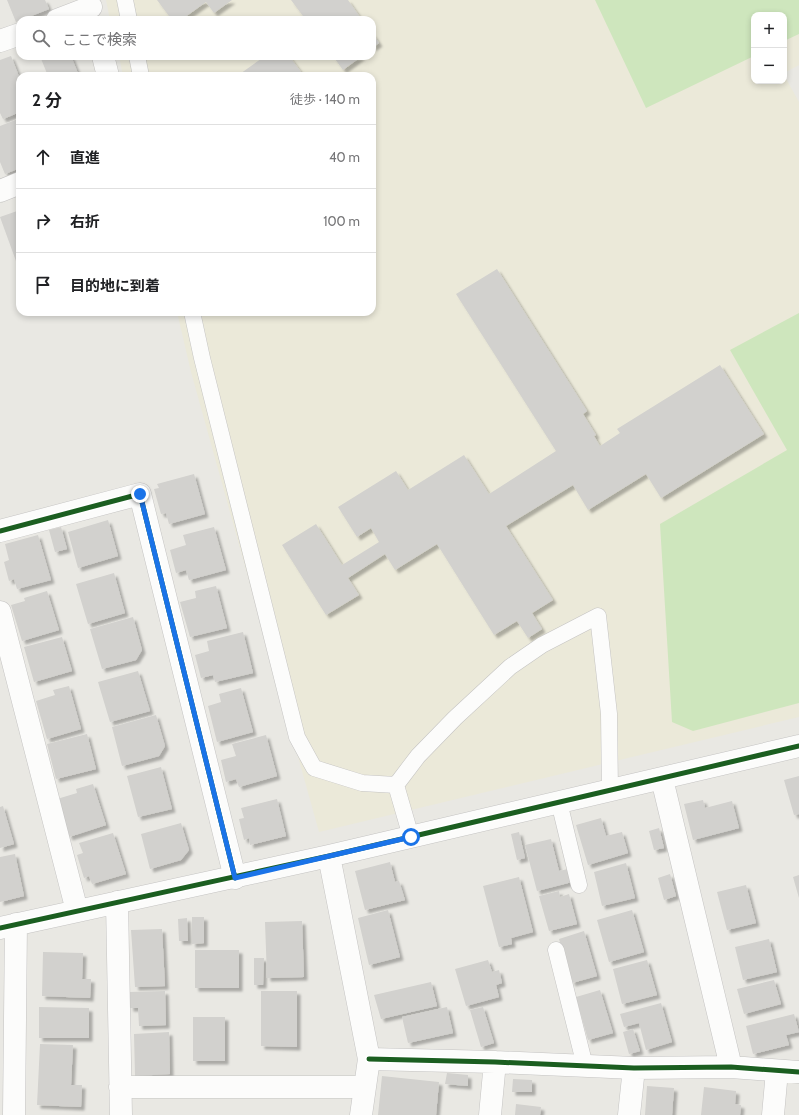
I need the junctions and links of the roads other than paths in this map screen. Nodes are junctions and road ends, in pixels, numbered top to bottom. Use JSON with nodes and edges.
{"nodes":[{"id":1,"x":125,"y":0,"type":"edge"},
{"id":2,"x":92,"y":9,"type":"edge"},
{"id":3,"x":70,"y":16,"type":"edge"},
{"id":4,"x":128,"y":16,"type":"edge"},
{"id":5,"x":16,"y":36,"type":"edge"},
{"id":6,"x":0,"y":42,"type":"edge"},
{"id":7,"x":104,"y":60,"type":"edge"},
{"id":8,"x":138,"y":60,"type":"edge"},
{"id":9,"x":107,"y":72,"type":"edge"},
{"id":10,"x":140,"y":72,"type":"edge"},
{"id":11,"x":16,"y":185,"type":"edge"},
{"id":12,"x":0,"y":191,"type":"edge"},
{"id":13,"x":193,"y":316,"type":"edge"},
{"id":14,"x":0,"y":531,"type":"edge"},
{"id":15,"x":0,"y":612,"type":"edge"},
{"id":16,"x":799,"y":746,"type":"edge"},
{"id":17,"x":662,"y":779,"type":"junction"},
{"id":18,"x":396,"y":785,"type":"junction"},
{"id":19,"x":610,"y":791,"type":"junction"},
{"id":20,"x":559,"y":802,"type":"junction"},
{"id":21,"x":411,"y":837,"type":"junction"},
{"id":22,"x":329,"y":856,"type":"junction"},
{"id":23,"x":235,"y":878,"type":"junction"},
{"id":24,"x":579,"y":885,"type":"dead end"},
{"id":25,"x":117,"y":902,"type":"junction"},
{"id":26,"x":77,"y":911,"type":"junction"},
{"id":27,"x":8,"y":926,"type":"edge"},
{"id":28,"x":556,"y":950,"type":"dead end"},
{"id":29,"x":369,"y":1060,"type":"junction"},
{"id":30,"x":495,"y":1062,"type":"junction"},
{"id":31,"x":585,"y":1066,"type":"junction"},
{"id":32,"x":731,"y":1067,"type":"junction"},
{"id":33,"x":634,"y":1068,"type":"junction"},
{"id":34,"x":777,"y":1071,"type":"junction"},
{"id":35,"x":799,"y":1072,"type":"edge"},
{"id":36,"x":120,"y":1087,"type":"junction"},
{"id":37,"x":364,"y":1087,"type":"junction"},
{"id":38,"x":14,"y":1115,"type":"edge"},
{"id":39,"x":120,"y":1115,"type":"edge"},
{"id":40,"x":361,"y":1115,"type":"edge"},
{"id":41,"x":490,"y":1115,"type":"edge"},
{"id":42,"x":629,"y":1115,"type":"edge"},
{"id":43,"x":773,"y":1115,"type":"edge"}],
"edges":[{"from":1,"to":4,"type":"lane"},
{"from":2,"to":3,"type":"street"},
{"from":5,"to":6,"type":"street"},
{"from":7,"to":9,"type":"street"},
{"from":8,"to":10,"type":"lane"},
{"from":11,"to":12,"type":"street"},
{"from":13,"to":18,"type":"lane"},
{"from":14,"to":23,"type":"street"},
{"from":15,"to":26,"type":"street"},
{"from":16,"to":17,"type":"street"},
{"from":17,"to":19,"type":"street"},
{"from":17,"to":32,"type":"street"},
{"from":18,"to":19,"type":"lane"},
{"from":18,"to":21,"type":"lane"},
{"from":19,"to":20,"type":"street"},
{"from":20,"to":21,"type":"street"},
{"from":20,"to":24,"type":"lane"},
{"from":21,"to":22,"type":"street"},
{"from":22,"to":23,"type":"street"},
{"from":22,"to":29,"type":"street"},
{"from":23,"to":25,"type":"street"},
{"from":25,"to":26,"type":"street"},
{"from":25,"to":36,"type":"street"},
{"from":26,"to":27,"type":"street"},
{"from":27,"to":38,"type":"street"},
{"from":28,"to":31,"type":"lane"},
{"from":29,"to":30,"type":"street"},
{"from":29,"to":37,"type":"street"},
{"from":30,"to":31,"type":"street"},
{"from":30,"to":41,"type":"street"},
{"from":31,"to":33,"type":"street"},
{"from":32,"to":33,"type":"street"},
{"from":32,"to":34,"type":"street"},
{"from":33,"to":42,"type":"street"},
{"from":34,"to":35,"type":"street"},
{"from":34,"to":43,"type":"street"},
{"from":36,"to":37,"type":"street"},
{"from":36,"to":39,"type":"street"},
{"from":37,"to":40,"type":"street"}]}
